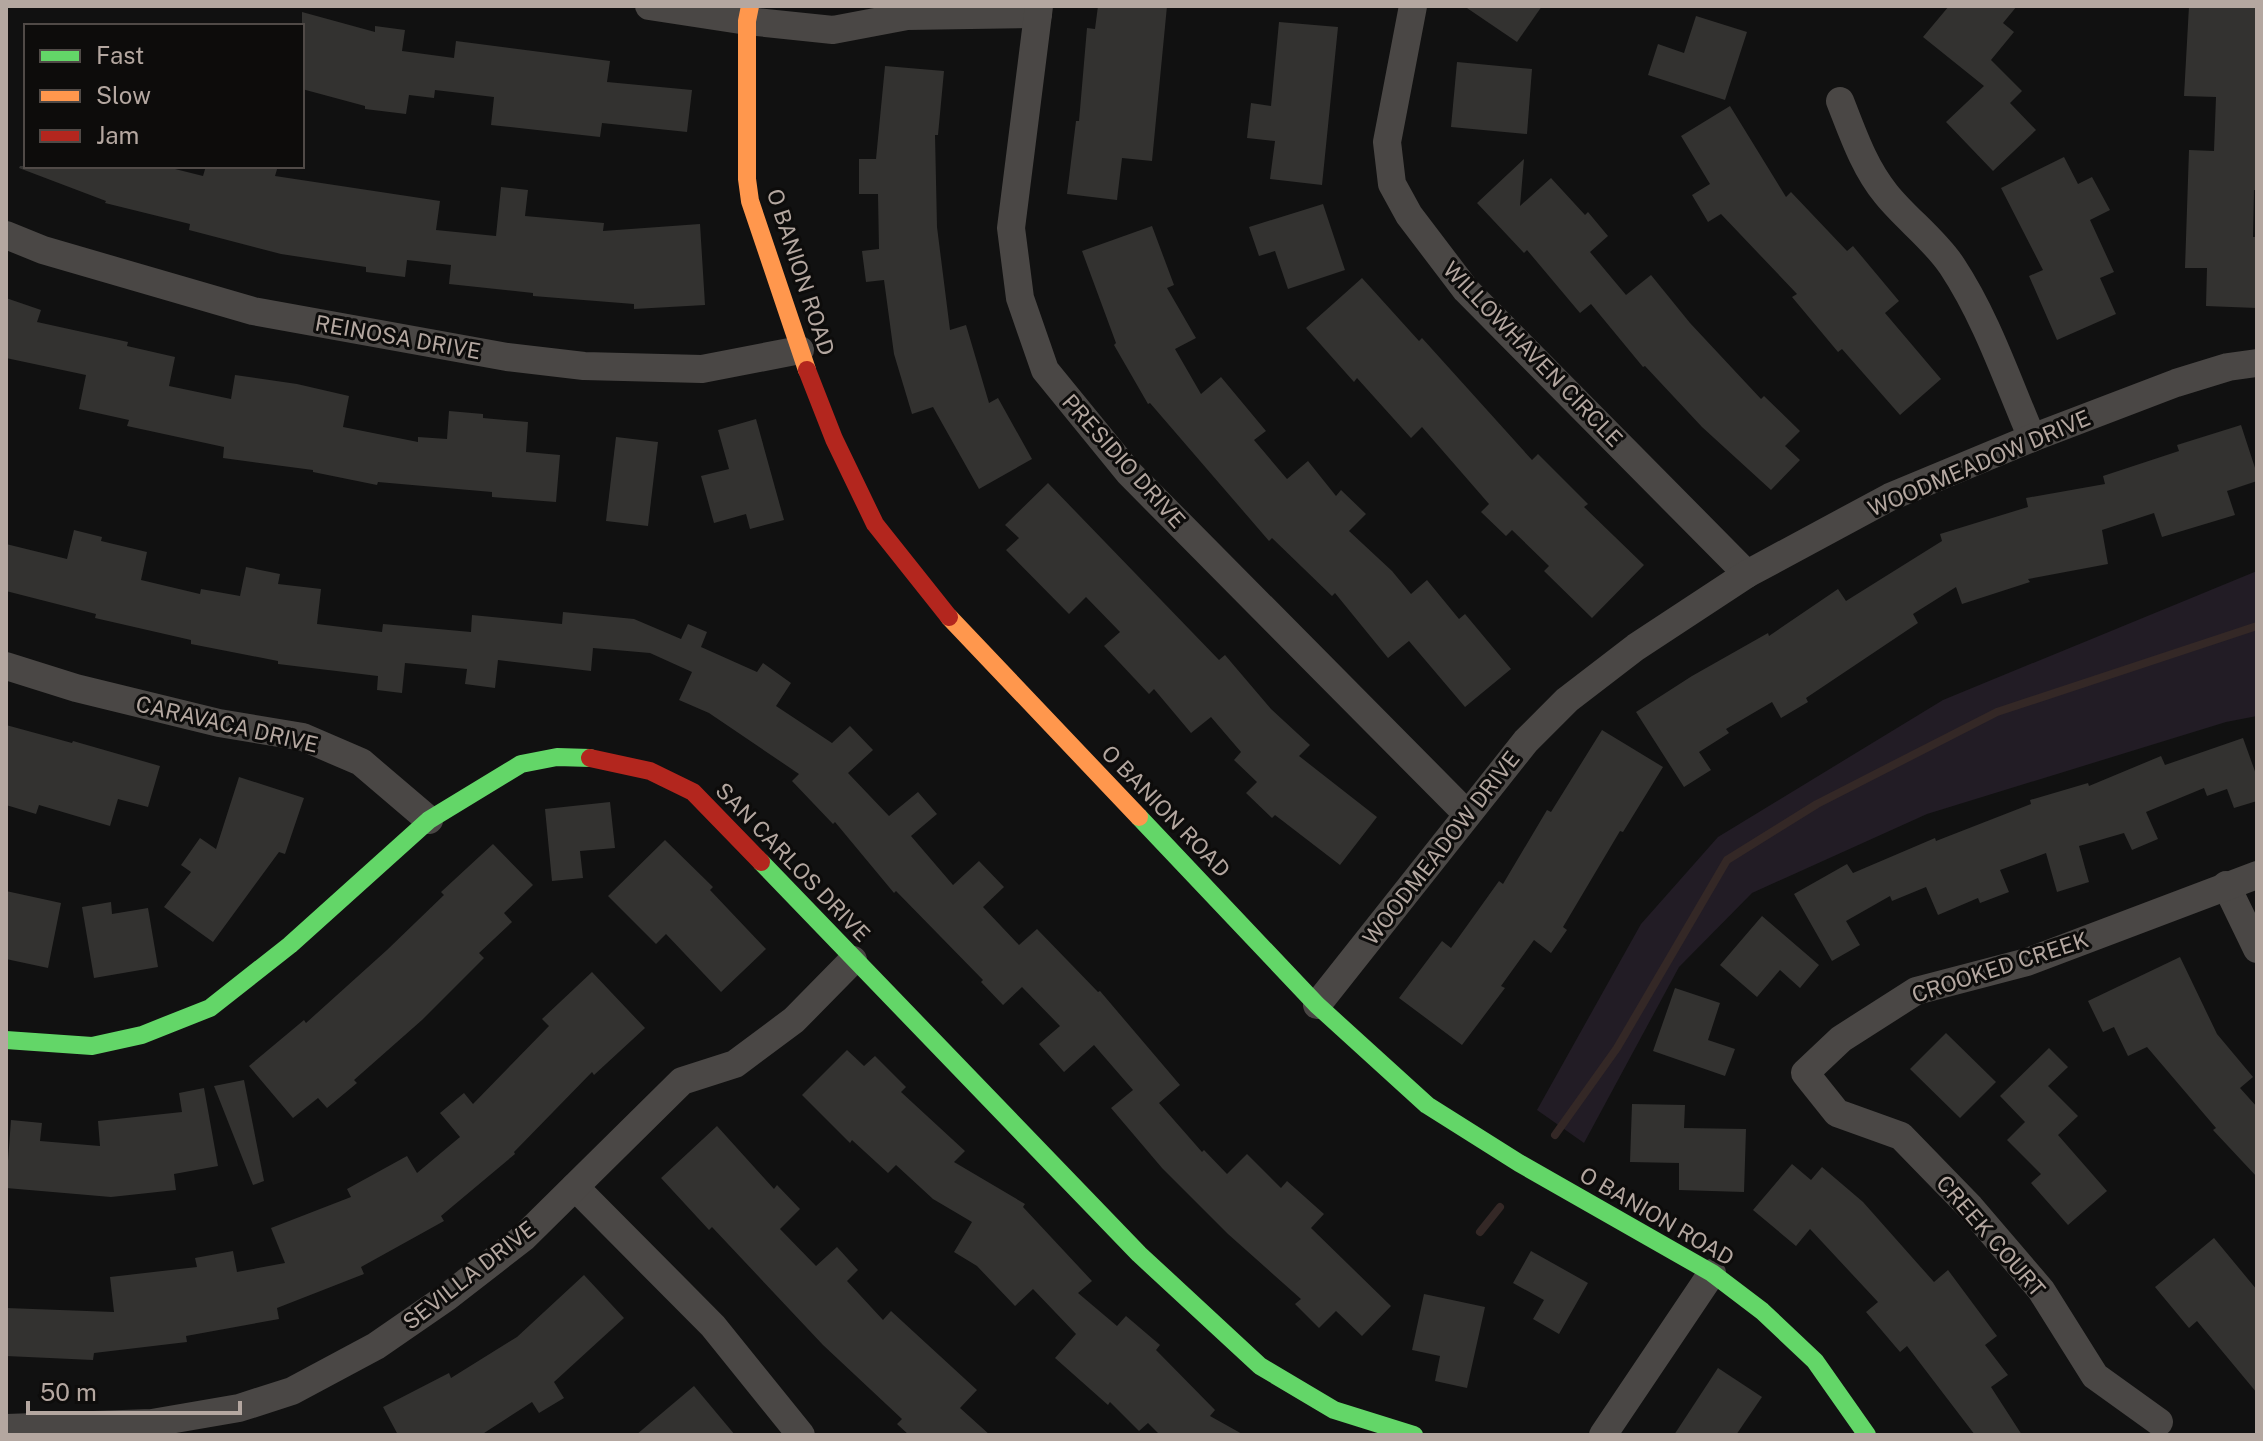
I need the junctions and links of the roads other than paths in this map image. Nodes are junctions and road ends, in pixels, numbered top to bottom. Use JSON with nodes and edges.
{"nodes":[{"id":1,"x":649,"y":6,"type":"edge"},
{"id":2,"x":1413,"y":6,"type":"edge"},
{"id":3,"x":1039,"y":10,"type":"edge"},
{"id":4,"x":748,"y":14,"type":"edge"},
{"id":5,"x":1840,"y":101,"type":"dead end"},
{"id":6,"x":6,"y":235,"type":"edge"},
{"id":7,"x":800,"y":350,"type":"junction"},
{"id":8,"x":2257,"y":363,"type":"edge"},
{"id":9,"x":2032,"y":438,"type":"junction"},
{"id":10,"x":1747,"y":574,"type":"junction"},
{"id":11,"x":6,"y":666,"type":"edge"},
{"id":12,"x":1467,"y":814,"type":"junction"},
{"id":13,"x":429,"y":820,"type":"junction"},
{"id":14,"x":2257,"y":875,"type":"edge"},
{"id":15,"x":2226,"y":885,"type":"junction"},
{"id":16,"x":2257,"y":949,"type":"edge"},
{"id":17,"x":853,"y":960,"type":"junction"},
{"id":18,"x":1317,"y":1005,"type":"junction"},
{"id":19,"x":6,"y":1040,"type":"edge"},
{"id":20,"x":1805,"y":1073,"type":"joint"},
{"id":21,"x":575,"y":1187,"type":"junction"},
{"id":22,"x":1712,"y":1273,"type":"junction"},
{"id":23,"x":2159,"y":1422,"type":"dead end"},
{"id":24,"x":6,"y":1428,"type":"edge"},
{"id":25,"x":801,"y":1435,"type":"edge"},
{"id":26,"x":1414,"y":1435,"type":"edge"},
{"id":27,"x":1603,"y":1435,"type":"edge"},
{"id":28,"x":1867,"y":1435,"type":"edge"}],
"edges":[{"from":1,"to":4,"type":"street"},
{"from":2,"to":10,"type":"street","name":"WILLOWHAVEN CIRCLE"},
{"from":3,"to":4,"type":"street"},
{"from":3,"to":12,"type":"street","name":"PRESIDIO DRIVE"},
{"from":4,"to":7,"type":"street","name":"O BANION ROAD"},
{"from":5,"to":9,"type":"street"},
{"from":6,"to":7,"type":"street","name":"REINOSA DRIVE"},
{"from":7,"to":18,"type":"street","name":"O BANION ROAD"},
{"from":8,"to":9,"type":"street","name":"WOODMEADOW DRIVE"},
{"from":9,"to":10,"type":"street","name":"WOODMEADOW DRIVE"},
{"from":10,"to":12,"type":"street","name":"WOODMEADOW DRIVE"},
{"from":11,"to":13,"type":"street","name":"CARAVACA DRIVE"},
{"from":12,"to":18,"type":"street","name":"WOODMEADOW DRIVE"},
{"from":13,"to":17,"type":"street","name":"SAN CARLOS DRIVE"},
{"from":13,"to":19,"type":"street","name":"SAN CARLOS DRIVE"},
{"from":14,"to":15,"type":"street","name":"CROOKED CREEK"},
{"from":15,"to":16,"type":"street"},
{"from":15,"to":20,"type":"street","name":"CROOKED CREEK"},
{"from":17,"to":21,"type":"street","name":"SEVILLA DRIVE"},
{"from":17,"to":26,"type":"street","name":"SAN CARLOS DRIVE"},
{"from":18,"to":22,"type":"street","name":"O BANION ROAD"},
{"from":20,"to":23,"type":"street","name":"CREEK COURT"},
{"from":21,"to":24,"type":"street","name":"SEVILLA DRIVE"},
{"from":21,"to":25,"type":"street"},
{"from":22,"to":27,"type":"street"},
{"from":22,"to":28,"type":"street","name":"O BANION ROAD"}]}
